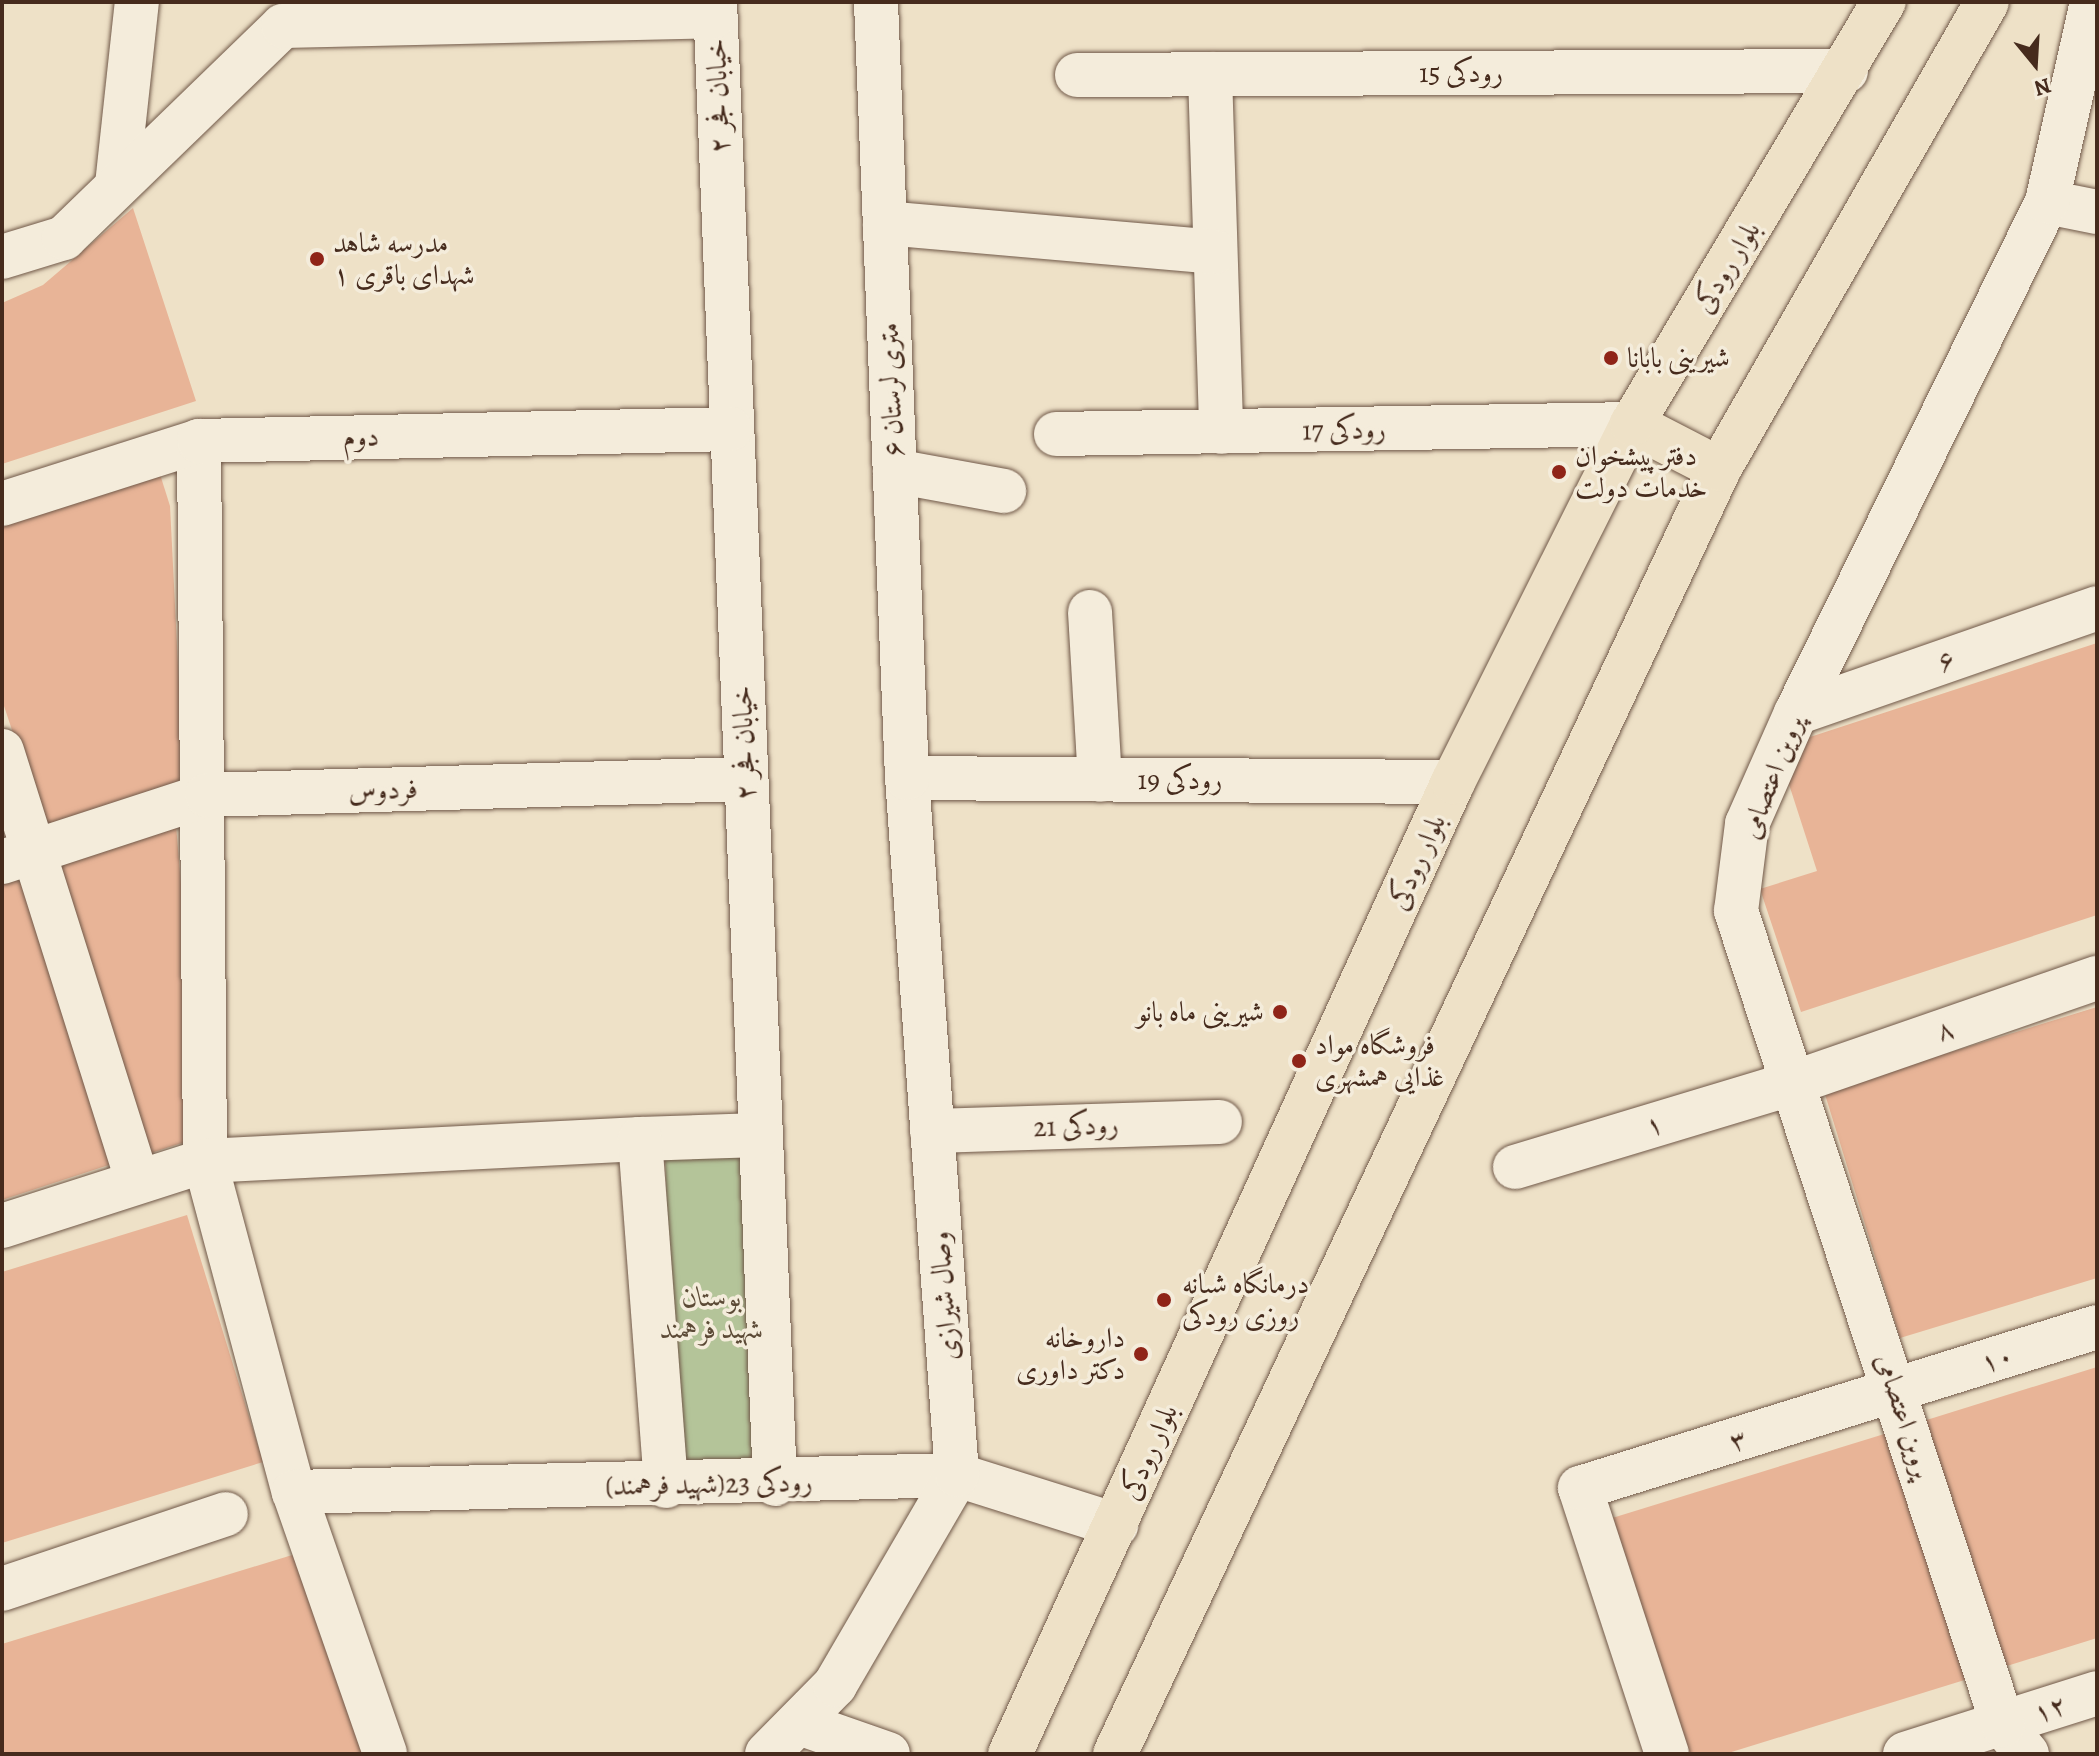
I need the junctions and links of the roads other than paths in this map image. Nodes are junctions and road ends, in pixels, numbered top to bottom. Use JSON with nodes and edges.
{"nodes":[{"id":1,"x":137,"y":2,"type":"edge"},
{"id":2,"x":876,"y":2,"type":"edge"},
{"id":3,"x":1884,"y":2,"type":"edge"},
{"id":4,"x":1987,"y":2,"type":"edge"},
{"id":5,"x":2092,"y":2,"type":"edge"},
{"id":6,"x":714,"y":9,"type":"edge"},
{"id":7,"x":1846,"y":71,"type":"junction"},
{"id":8,"x":1210,"y":74,"type":"junction"},
{"id":9,"x":1077,"y":75,"type":"dead end"},
{"id":10,"x":117,"y":185,"type":"junction"},
{"id":11,"x":2047,"y":202,"type":"junction"},
{"id":12,"x":2097,"y":212,"type":"edge"},
{"id":13,"x":885,"y":223,"type":"junction"},
{"id":14,"x":1215,"y":252,"type":"junction"},
{"id":15,"x":2,"y":257,"type":"edge"},
{"id":16,"x":1632,"y":424,"type":"junction"},
{"id":17,"x":730,"y":429,"type":"junction"},
{"id":18,"x":1221,"y":432,"type":"junction"},
{"id":19,"x":1056,"y":434,"type":"dead end"},
{"id":20,"x":199,"y":441,"type":"junction"},
{"id":21,"x":1719,"y":469,"type":"junction"},
{"id":22,"x":895,"y":471,"type":"junction"},
{"id":23,"x":1004,"y":491,"type":"dead end"},
{"id":24,"x":2,"y":504,"type":"edge"},
{"id":25,"x":2097,"y":608,"type":"edge"},
{"id":26,"x":1090,"y":612,"type":"dead end"},
{"id":27,"x":1796,"y":713,"type":"junction"},
{"id":28,"x":2,"y":751,"type":"edge"},
{"id":29,"x":907,"y":778,"type":"junction"},
{"id":30,"x":745,"y":779,"type":"junction"},
{"id":31,"x":1100,"y":780,"type":"junction"},
{"id":32,"x":1453,"y":782,"type":"junction"},
{"id":33,"x":207,"y":795,"type":"junction"},
{"id":34,"x":16,"y":857,"type":"edge"},
{"id":35,"x":2097,"y":978,"type":"edge"},
{"id":36,"x":1793,"y":1083,"type":"junction"},
{"id":37,"x":1220,"y":1122,"type":"dead end"},
{"id":38,"x":932,"y":1131,"type":"junction"},
{"id":39,"x":760,"y":1135,"type":"junction"},
{"id":40,"x":640,"y":1139,"type":"junction"},
{"id":41,"x":205,"y":1161,"type":"junction"},
{"id":42,"x":1515,"y":1167,"type":"dead end"},
{"id":43,"x":137,"y":1178,"type":"junction"},
{"id":44,"x":2,"y":1226,"type":"edge"},
{"id":45,"x":2097,"y":1327,"type":"edge"},
{"id":46,"x":1896,"y":1391,"type":"junction"},
{"id":47,"x":957,"y":1475,"type":"junction"},
{"id":48,"x":775,"y":1484,"type":"junction"},
{"id":49,"x":666,"y":1486,"type":"junction"},
{"id":50,"x":294,"y":1492,"type":"junction"},
{"id":51,"x":226,"y":1514,"type":"dead end"},
{"id":52,"x":1116,"y":1525,"type":"junction"},
{"id":53,"x":2,"y":1589,"type":"edge"},
{"id":54,"x":2097,"y":1693,"type":"edge"},
{"id":55,"x":802,"y":1724,"type":"junction"},
{"id":56,"x":2015,"y":1739,"type":"edge"},
{"id":57,"x":385,"y":1754,"type":"edge"},
{"id":58,"x":767,"y":1754,"type":"edge"},
{"id":59,"x":888,"y":1754,"type":"edge"},
{"id":60,"x":1010,"y":1754,"type":"edge"},
{"id":61,"x":1115,"y":1754,"type":"edge"},
{"id":62,"x":1667,"y":1754,"type":"edge"},
{"id":63,"x":1905,"y":1754,"type":"edge"}],
"edges":[{"from":1,"to":10,"type":"street"},
{"from":2,"to":13,"type":"street","name":"۶ متری لرستان"},
{"from":3,"to":7,"type":"main road","name":"بلوار رودکی"},
{"from":4,"to":21,"type":"main road"},
{"from":5,"to":11,"type":"street","name":"پروین اعتصامی"},
{"from":6,"to":10,"type":"street"},
{"from":6,"to":17,"type":"street","name":"خیابان فجر ۲"},
{"from":7,"to":8,"type":"street","name":"رودکی 15"},
{"from":7,"to":16,"type":"main road","name":"بلوار رودکی"},
{"from":8,"to":9,"type":"street","name":"رودکی 15"},
{"from":8,"to":14,"type":"street"},
{"from":10,"to":15,"type":"street"},
{"from":11,"to":12,"type":"street"},
{"from":11,"to":27,"type":"street","name":"پروین اعتصامی"},
{"from":13,"to":14,"type":"street"},
{"from":13,"to":22,"type":"street","name":"۶ متری لرستان"},
{"from":14,"to":18,"type":"street"},
{"from":16,"to":18,"type":"street","name":"رودکی 17"},
{"from":16,"to":21,"type":"main road"},
{"from":16,"to":32,"type":"main road","name":"بلوار رودکی"},
{"from":17,"to":20,"type":"street","name":"دوم"},
{"from":17,"to":30,"type":"street","name":"خیابان فجر ۲"},
{"from":18,"to":19,"type":"street","name":"رودکی 17"},
{"from":20,"to":24,"type":"street","name":"دوم"},
{"from":20,"to":33,"type":"street"},
{"from":21,"to":61,"type":"main road"},
{"from":22,"to":23,"type":"street"},
{"from":22,"to":29,"type":"street","name":"۶ متری لرستان"},
{"from":25,"to":27,"type":"street","name":"۶"},
{"from":26,"to":31,"type":"street"},
{"from":27,"to":36,"type":"street","name":"پروین اعتصامی"},
{"from":28,"to":34,"type":"street"},
{"from":29,"to":31,"type":"street","name":"رودکی 19"},
{"from":29,"to":38,"type":"street","name":"وصال شیرازی"},
{"from":30,"to":33,"type":"street","name":"فردوس"},
{"from":30,"to":39,"type":"street","name":"خیابان فجر ۲"},
{"from":31,"to":32,"type":"street","name":"رودکی 19"},
{"from":32,"to":52,"type":"main road","name":"بلوار رودکی"},
{"from":33,"to":34,"type":"street","name":"فردوس"},
{"from":33,"to":41,"type":"street"},
{"from":34,"to":43,"type":"street"},
{"from":35,"to":36,"type":"street","name":"۸"},
{"from":36,"to":42,"type":"street","name":"۱"},
{"from":36,"to":46,"type":"street","name":"پروین اعتصامی"},
{"from":37,"to":38,"type":"street","name":"رودکی 21"},
{"from":38,"to":47,"type":"street","name":"وصال شیرازی"},
{"from":39,"to":40,"type":"street"},
{"from":39,"to":48,"type":"street","name":"خیابان فجر ۲"},
{"from":40,"to":41,"type":"street"},
{"from":40,"to":49,"type":"street"},
{"from":41,"to":43,"type":"street"},
{"from":41,"to":50,"type":"street"},
{"from":43,"to":44,"type":"street"},
{"from":45,"to":46,"type":"street","name":"۱۰"},
{"from":46,"to":56,"type":"street","name":"پروین اعتصامی"},
{"from":46,"to":62,"type":"street","name":"۳"},
{"from":47,"to":48,"type":"street","name":"رودکی 23(شهید فرهمند)"},
{"from":47,"to":52,"type":"street","name":"رودکی 23(شهید فرهمند)"},
{"from":47,"to":55,"type":"street"},
{"from":48,"to":49,"type":"street","name":"رودکی 23(شهید فرهمند)"},
{"from":49,"to":50,"type":"street","name":"رودکی 23(شهید فرهمند)"},
{"from":50,"to":57,"type":"street"},
{"from":51,"to":53,"type":"street"},
{"from":52,"to":60,"type":"main road","name":"بلوار رودکی"},
{"from":54,"to":56,"type":"street","name":"۱۲"},
{"from":55,"to":58,"type":"street"},
{"from":55,"to":59,"type":"street"},
{"from":56,"to":63,"type":"street","name":"۱۲"}]}
